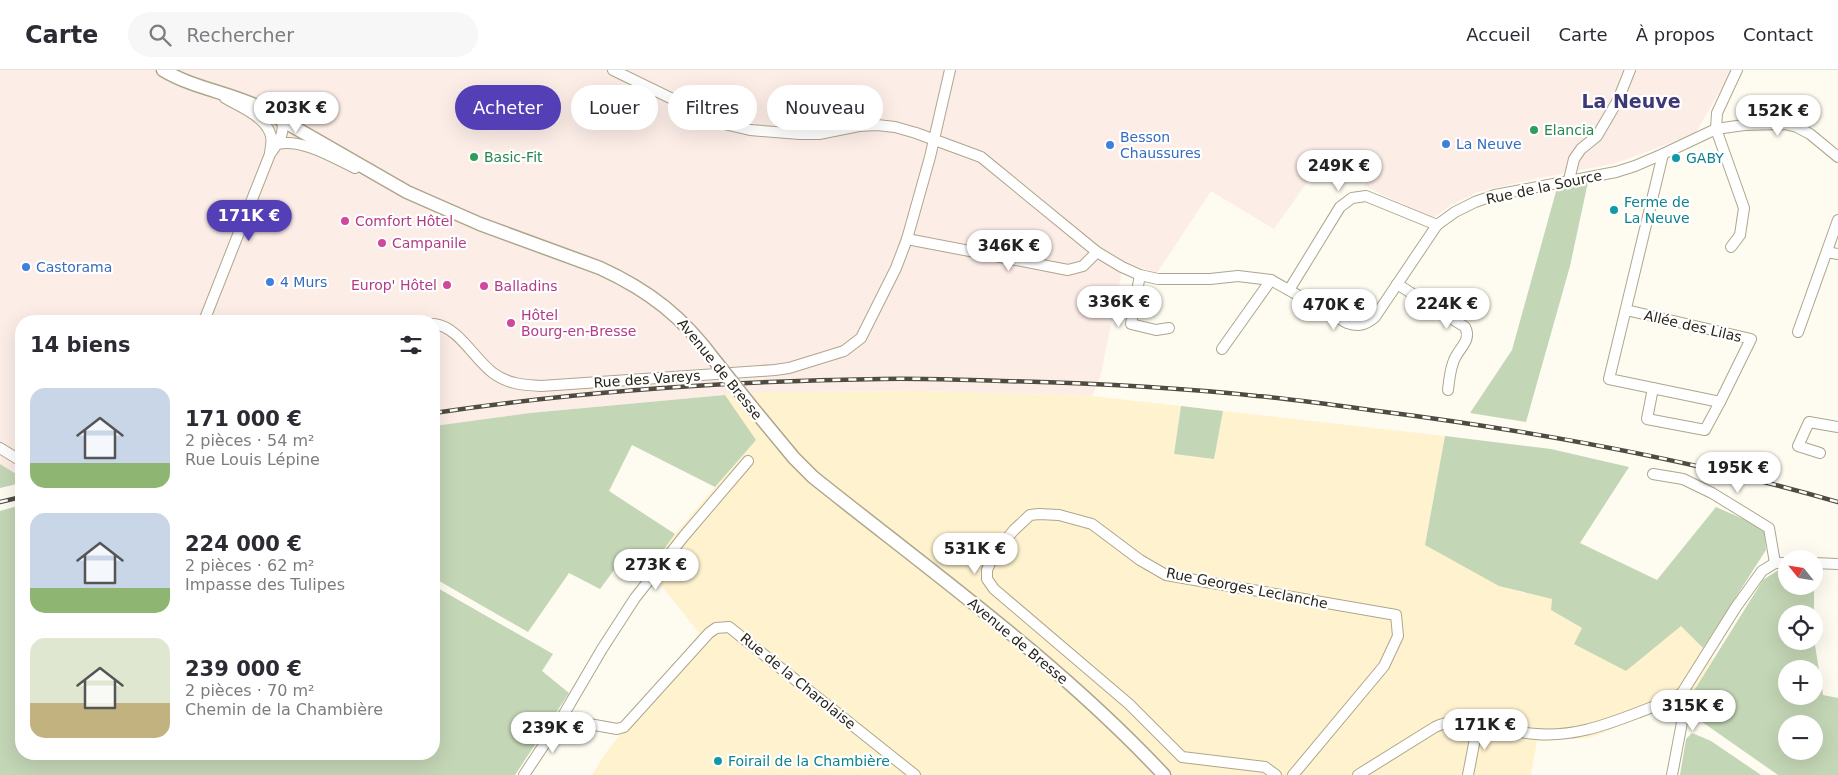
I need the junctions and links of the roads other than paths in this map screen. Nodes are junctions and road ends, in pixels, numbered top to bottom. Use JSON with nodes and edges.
{"nodes":[{"id":1,"x":163,"y":70,"type":"edge"},
{"id":2,"x":613,"y":70,"type":"edge"},
{"id":3,"x":950,"y":70,"type":"edge"},
{"id":4,"x":1630,"y":70,"type":"edge"},
{"id":5,"x":1737,"y":70,"type":"edge"},
{"id":6,"x":202,"y":88,"type":"junction"},
{"id":7,"x":282,"y":120,"type":"junction"},
{"id":8,"x":1716,"y":129,"type":"junction"},
{"id":9,"x":934,"y":139,"type":"junction"},
{"id":10,"x":278,"y":144,"type":"junction"},
{"id":11,"x":270,"y":154,"type":"junction"},
{"id":12,"x":1663,"y":154,"type":"junction"},
{"id":13,"x":1838,"y":157,"type":"edge"},
{"id":14,"x":1569,"y":180,"type":"junction"},
{"id":15,"x":390,"y":183,"type":"junction"},
{"id":16,"x":1838,"y":220,"type":"edge"},
{"id":17,"x":1437,"y":225,"type":"junction"},
{"id":18,"x":908,"y":239,"type":"junction"},
{"id":19,"x":1731,"y":247,"type":"dead end"},
{"id":20,"x":1097,"y":252,"type":"junction"},
{"id":21,"x":1827,"y":252,"type":"junction"},
{"id":22,"x":1838,"y":254,"type":"edge"},
{"id":23,"x":1140,"y":275,"type":"junction"},
{"id":24,"x":1271,"y":280,"type":"junction"},
{"id":25,"x":1397,"y":284,"type":"junction"},
{"id":26,"x":1288,"y":290,"type":"junction"},
{"id":27,"x":1626,"y":310,"type":"junction"},
{"id":28,"x":207,"y":315,"type":"edge"},
{"id":29,"x":440,"y":326,"type":"edge"},
{"id":30,"x":1169,"y":328,"type":"dead end"},
{"id":31,"x":1798,"y":332,"type":"dead end"},
{"id":32,"x":1222,"y":349,"type":"dead end"},
{"id":33,"x":1653,"y":388,"type":"junction"},
{"id":34,"x":1448,"y":390,"type":"dead end"},
{"id":35,"x":1720,"y":402,"type":"junction"},
{"id":36,"x":1838,"y":427,"type":"edge"},
{"id":37,"x":0,"y":448,"type":"edge"},
{"id":38,"x":1820,"y":453,"type":"dead end"},
{"id":39,"x":15,"y":457,"type":"edge"},
{"id":40,"x":748,"y":461,"type":"dead end"},
{"id":41,"x":1653,"y":474,"type":"dead end"},
{"id":42,"x":1775,"y":563,"type":"joint"},
{"id":43,"x":1823,"y":563,"type":"edge"},
{"id":44,"x":1838,"y":564,"type":"edge"},
{"id":45,"x":1677,"y":696,"type":"junction"},
{"id":46,"x":1106,"y":717,"type":"junction"},
{"id":47,"x":561,"y":719,"type":"junction"},
{"id":48,"x":1478,"y":723,"type":"junction"},
{"id":49,"x":524,"y":775,"type":"edge"},
{"id":50,"x":915,"y":775,"type":"edge"},
{"id":51,"x":1164,"y":775,"type":"edge"},
{"id":52,"x":1175,"y":775,"type":"edge"},
{"id":53,"x":1276,"y":775,"type":"edge"},
{"id":54,"x":1293,"y":775,"type":"edge"},
{"id":55,"x":1358,"y":775,"type":"edge"},
{"id":56,"x":1468,"y":775,"type":"edge"},
{"id":57,"x":1672,"y":775,"type":"edge"}],
"edges":[{"from":1,"to":6,"type":"main road","name":"Avenue de Bresse"},
{"from":2,"to":9,"type":"street","name":"Rue de la Source"},
{"from":3,"to":9,"type":"street","name":"Rue des Vareys"},
{"from":4,"to":14,"type":"street"},
{"from":5,"to":8,"type":"street"},
{"from":6,"to":7,"type":"main road","name":"Avenue de Bresse"},
{"from":6,"to":11,"type":"street"},
{"from":7,"to":10,"type":"street"},
{"from":7,"to":15,"type":"main road","name":"Avenue de Bresse"},
{"from":8,"to":12,"type":"street","name":"Rue de la Source"},
{"from":8,"to":13,"type":"street","name":"Rue de la Source"},
{"from":8,"to":19,"type":"street"},
{"from":9,"to":18,"type":"street","name":"Rue des Vareys"},
{"from":9,"to":20,"type":"street","name":"Rue de la Source"},
{"from":10,"to":11,"type":"street"},
{"from":10,"to":15,"type":"street"},
{"from":11,"to":28,"type":"street"},
{"from":12,"to":14,"type":"street","name":"Rue de la Source"},
{"from":12,"to":27,"type":"street","name":"Allée des Lilas"},
{"from":14,"to":17,"type":"street","name":"Rue de la Source"},
{"from":15,"to":46,"type":"main road","name":"Avenue de Bresse","bridge":true},
{"from":16,"to":21,"type":"street"},
{"from":17,"to":25,"type":"street","name":"Rue de la Source"},
{"from":17,"to":26,"type":"street"},
{"from":18,"to":20,"type":"street"},
{"from":18,"to":29,"type":"street","name":"Rue des Vareys"},
{"from":20,"to":23,"type":"street","name":"Rue de la Source"},
{"from":21,"to":22,"type":"street"},
{"from":21,"to":31,"type":"street"},
{"from":23,"to":24,"type":"street","name":"Rue de la Source"},
{"from":23,"to":30,"type":"street"},
{"from":24,"to":26,"type":"street","name":"Rue de la Source"},
{"from":24,"to":32,"type":"street"},
{"from":25,"to":26,"type":"street","name":"Rue de la Source"},
{"from":25,"to":34,"type":"street"},
{"from":27,"to":33,"type":"street","name":"Allée des Lilas"},
{"from":27,"to":35,"type":"street","name":"Allée des Lilas"},
{"from":33,"to":35,"type":"street","name":"Allée des Lilas"},
{"from":33,"to":35,"type":"street","name":"Allée des Lilas"},
{"from":36,"to":38,"type":"street"},
{"from":37,"to":39,"type":"street"},
{"from":40,"to":47,"type":"street"},
{"from":41,"to":42,"type":"street"},
{"from":42,"to":45,"type":"street"},
{"from":43,"to":44,"type":"street"},
{"from":45,"to":48,"type":"street"},
{"from":45,"to":57,"type":"street"},
{"from":46,"to":51,"type":"main road","name":"Avenue de Bresse"},
{"from":46,"to":52,"type":"main road","name":"Avenue de Bresse"},
{"from":47,"to":49,"type":"street"},
{"from":47,"to":50,"type":"street","name":"Rue de la Charolaise"},
{"from":48,"to":55,"type":"street"},
{"from":48,"to":56,"type":"street"},
{"from":53,"to":54,"type":"street","name":"Rue Georges Leclanche"}]}
